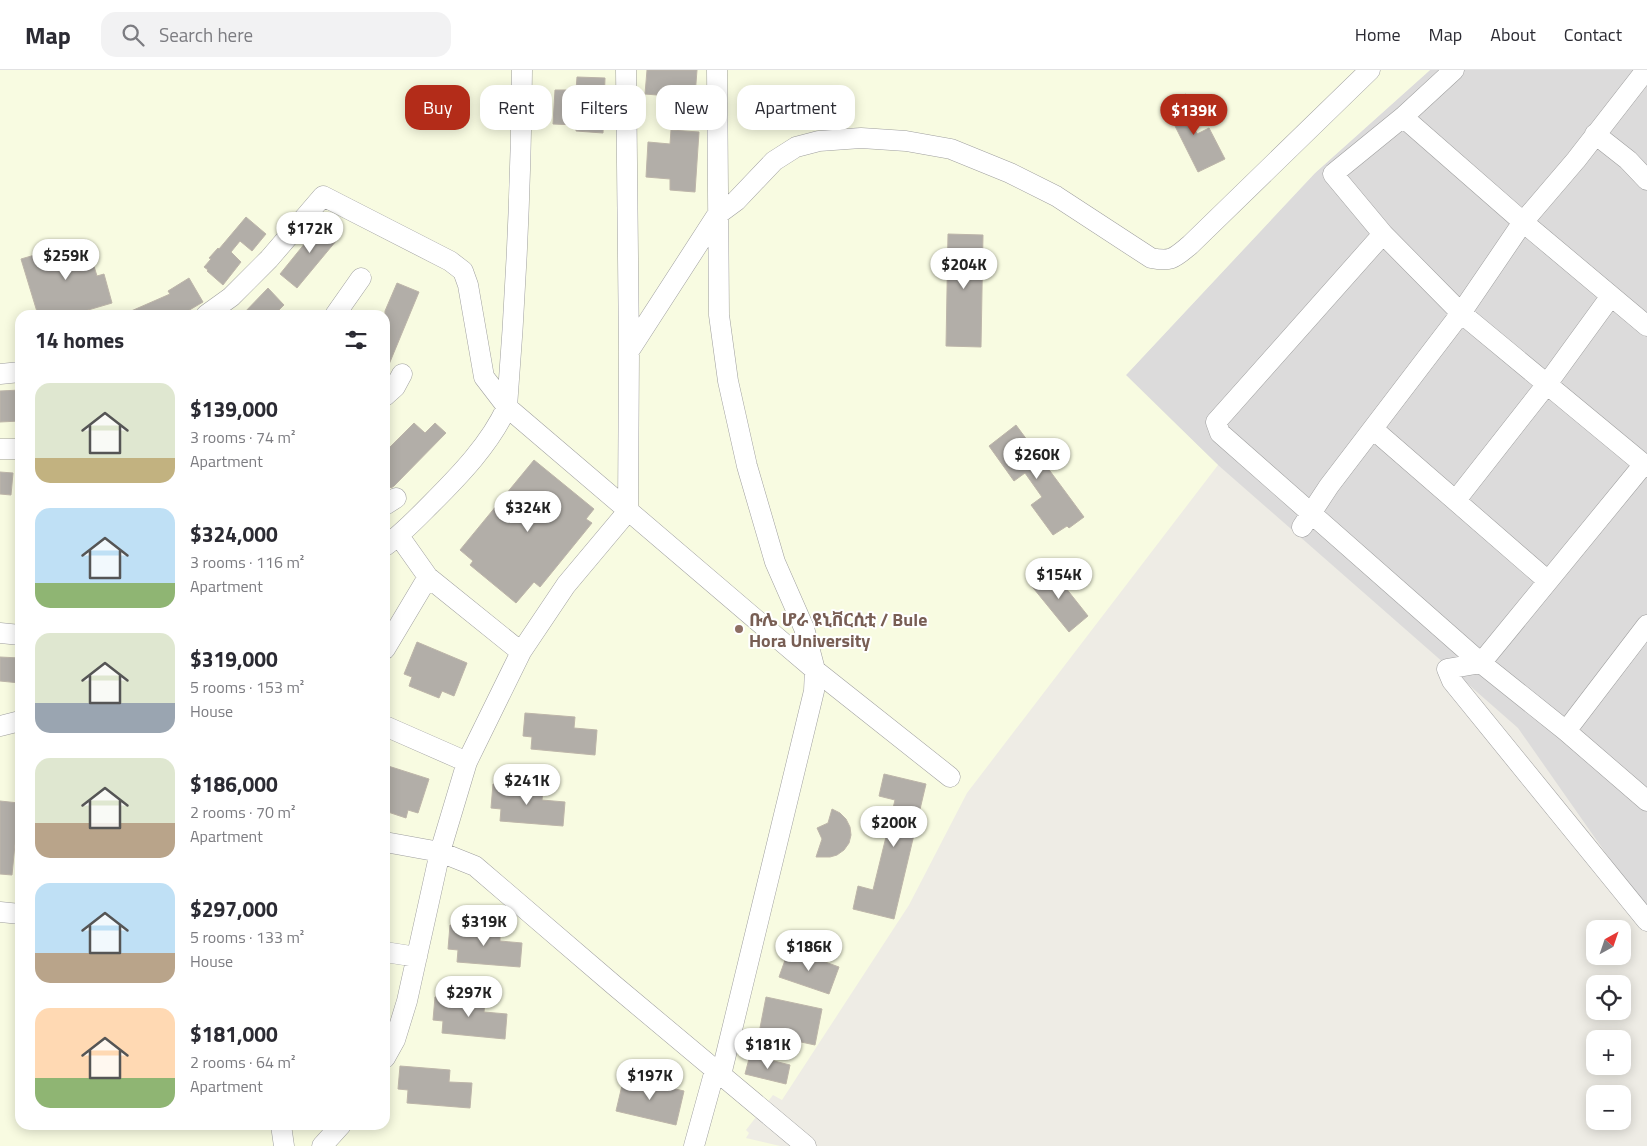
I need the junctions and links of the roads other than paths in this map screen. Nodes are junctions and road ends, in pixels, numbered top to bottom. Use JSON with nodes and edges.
{"nodes":[{"id":1,"x":522,"y":70,"type":"edge"},
{"id":2,"x":626,"y":70,"type":"edge"},
{"id":3,"x":717,"y":70,"type":"edge"},
{"id":4,"x":1370,"y":70,"type":"edge"},
{"id":5,"x":1454,"y":70,"type":"edge"},
{"id":6,"x":1646,"y":70,"type":"edge"},
{"id":7,"x":1403,"y":117,"type":"junction"},
{"id":8,"x":1595,"y":134,"type":"junction"},
{"id":9,"x":1647,"y":180,"type":"edge"},
{"id":10,"x":717,"y":215,"type":"junction"},
{"id":11,"x":1523,"y":222,"type":"junction"},
{"id":12,"x":1383,"y":234,"type":"junction"},
{"id":13,"x":361,"y":278,"type":"dead end"},
{"id":14,"x":1611,"y":296,"type":"junction"},
{"id":15,"x":213,"y":310,"type":"edge"},
{"id":16,"x":339,"y":310,"type":"edge"},
{"id":17,"x":1461,"y":313,"type":"junction"},
{"id":18,"x":1647,"y":326,"type":"edge"},
{"id":19,"x":629,"y":351,"type":"junction"},
{"id":20,"x":15,"y":372,"type":"edge"},
{"id":21,"x":0,"y":374,"type":"edge"},
{"id":22,"x":402,"y":374,"type":"dead end"},
{"id":23,"x":1547,"y":384,"type":"junction"},
{"id":24,"x":390,"y":392,"type":"edge"},
{"id":25,"x":507,"y":406,"type":"junction"},
{"id":26,"x":1373,"y":429,"type":"junction"},
{"id":27,"x":0,"y":449,"type":"edge"},
{"id":28,"x":15,"y":449,"type":"edge"},
{"id":29,"x":1645,"y":466,"type":"edge"},
{"id":30,"x":1456,"y":500,"type":"junction"},
{"id":31,"x":628,"y":511,"type":"junction"},
{"id":32,"x":1307,"y":520,"type":"junction"},
{"id":33,"x":392,"y":541,"type":"edge"},
{"id":34,"x":428,"y":577,"type":"junction"},
{"id":35,"x":1548,"y":581,"type":"junction"},
{"id":36,"x":1646,"y":628,"type":"edge"},
{"id":37,"x":0,"y":633,"type":"edge"},
{"id":38,"x":15,"y":634,"type":"edge"},
{"id":39,"x":390,"y":640,"type":"edge"},
{"id":40,"x":521,"y":652,"type":"junction"},
{"id":41,"x":1481,"y":663,"type":"junction"},
{"id":42,"x":815,"y":670,"type":"junction"},
{"id":43,"x":15,"y":722,"type":"edge"},
{"id":44,"x":0,"y":726,"type":"edge"},
{"id":45,"x":390,"y":728,"type":"edge"},
{"id":46,"x":1566,"y":731,"type":"junction"},
{"id":47,"x":467,"y":762,"type":"junction"},
{"id":48,"x":950,"y":777,"type":"dead end"},
{"id":49,"x":1646,"y":798,"type":"edge"},
{"id":50,"x":390,"y":843,"type":"edge"},
{"id":51,"x":440,"y":852,"type":"junction"},
{"id":52,"x":0,"y":912,"type":"edge"},
{"id":53,"x":15,"y":914,"type":"edge"},
{"id":54,"x":1647,"y":920,"type":"edge"},
{"id":55,"x":390,"y":953,"type":"edge"},
{"id":56,"x":417,"y":956,"type":"junction"},
{"id":57,"x":390,"y":1049,"type":"edge"},
{"id":58,"x":718,"y":1073,"type":"junction"},
{"id":59,"x":282,"y":1130,"type":"edge"},
{"id":60,"x":336,"y":1130,"type":"edge"},
{"id":61,"x":284,"y":1146,"type":"edge"},
{"id":62,"x":322,"y":1146,"type":"edge"},
{"id":63,"x":694,"y":1146,"type":"edge"},
{"id":64,"x":806,"y":1146,"type":"edge"}],
"edges":[{"from":1,"to":25,"type":"street"},
{"from":2,"to":19,"type":"street"},
{"from":3,"to":10,"type":"street"},
{"from":4,"to":10,"type":"street"},
{"from":5,"to":7,"type":"street"},
{"from":6,"to":8,"type":"street"},
{"from":7,"to":11,"type":"street"},
{"from":7,"to":12,"type":"street"},
{"from":8,"to":9,"type":"street"},
{"from":8,"to":11,"type":"street"},
{"from":10,"to":19,"type":"street"},
{"from":10,"to":42,"type":"street"},
{"from":11,"to":14,"type":"street"},
{"from":11,"to":17,"type":"street"},
{"from":12,"to":17,"type":"street"},
{"from":12,"to":32,"type":"street"},
{"from":13,"to":16,"type":"street"},
{"from":14,"to":18,"type":"street"},
{"from":14,"to":23,"type":"street"},
{"from":15,"to":25,"type":"street"},
{"from":17,"to":23,"type":"street"},
{"from":17,"to":26,"type":"street"},
{"from":19,"to":31,"type":"street"},
{"from":20,"to":21,"type":"street"},
{"from":22,"to":24,"type":"street"},
{"from":23,"to":29,"type":"street"},
{"from":23,"to":30,"type":"street"},
{"from":25,"to":31,"type":"street"},
{"from":25,"to":33,"type":"street"},
{"from":26,"to":30,"type":"street"},
{"from":26,"to":32,"type":"street"},
{"from":27,"to":28,"type":"street"},
{"from":29,"to":35,"type":"street"},
{"from":30,"to":35,"type":"street"},
{"from":31,"to":40,"type":"street"},
{"from":31,"to":42,"type":"street"},
{"from":32,"to":41,"type":"street"},
{"from":33,"to":34,"type":"street"},
{"from":34,"to":39,"type":"street"},
{"from":34,"to":40,"type":"street"},
{"from":35,"to":41,"type":"street"},
{"from":36,"to":46,"type":"street"},
{"from":37,"to":38,"type":"street"},
{"from":40,"to":47,"type":"street"},
{"from":41,"to":46,"type":"street"},
{"from":41,"to":54,"type":"street"},
{"from":42,"to":48,"type":"street"},
{"from":42,"to":58,"type":"street"},
{"from":43,"to":44,"type":"street"},
{"from":45,"to":47,"type":"street"},
{"from":46,"to":49,"type":"street"},
{"from":47,"to":51,"type":"street"},
{"from":50,"to":51,"type":"street"},
{"from":51,"to":56,"type":"street"},
{"from":51,"to":58,"type":"street"},
{"from":52,"to":53,"type":"street"},
{"from":55,"to":56,"type":"street"},
{"from":56,"to":57,"type":"street"},
{"from":58,"to":63,"type":"street"},
{"from":58,"to":64,"type":"street"},
{"from":59,"to":61,"type":"street"},
{"from":60,"to":62,"type":"street"}]}
